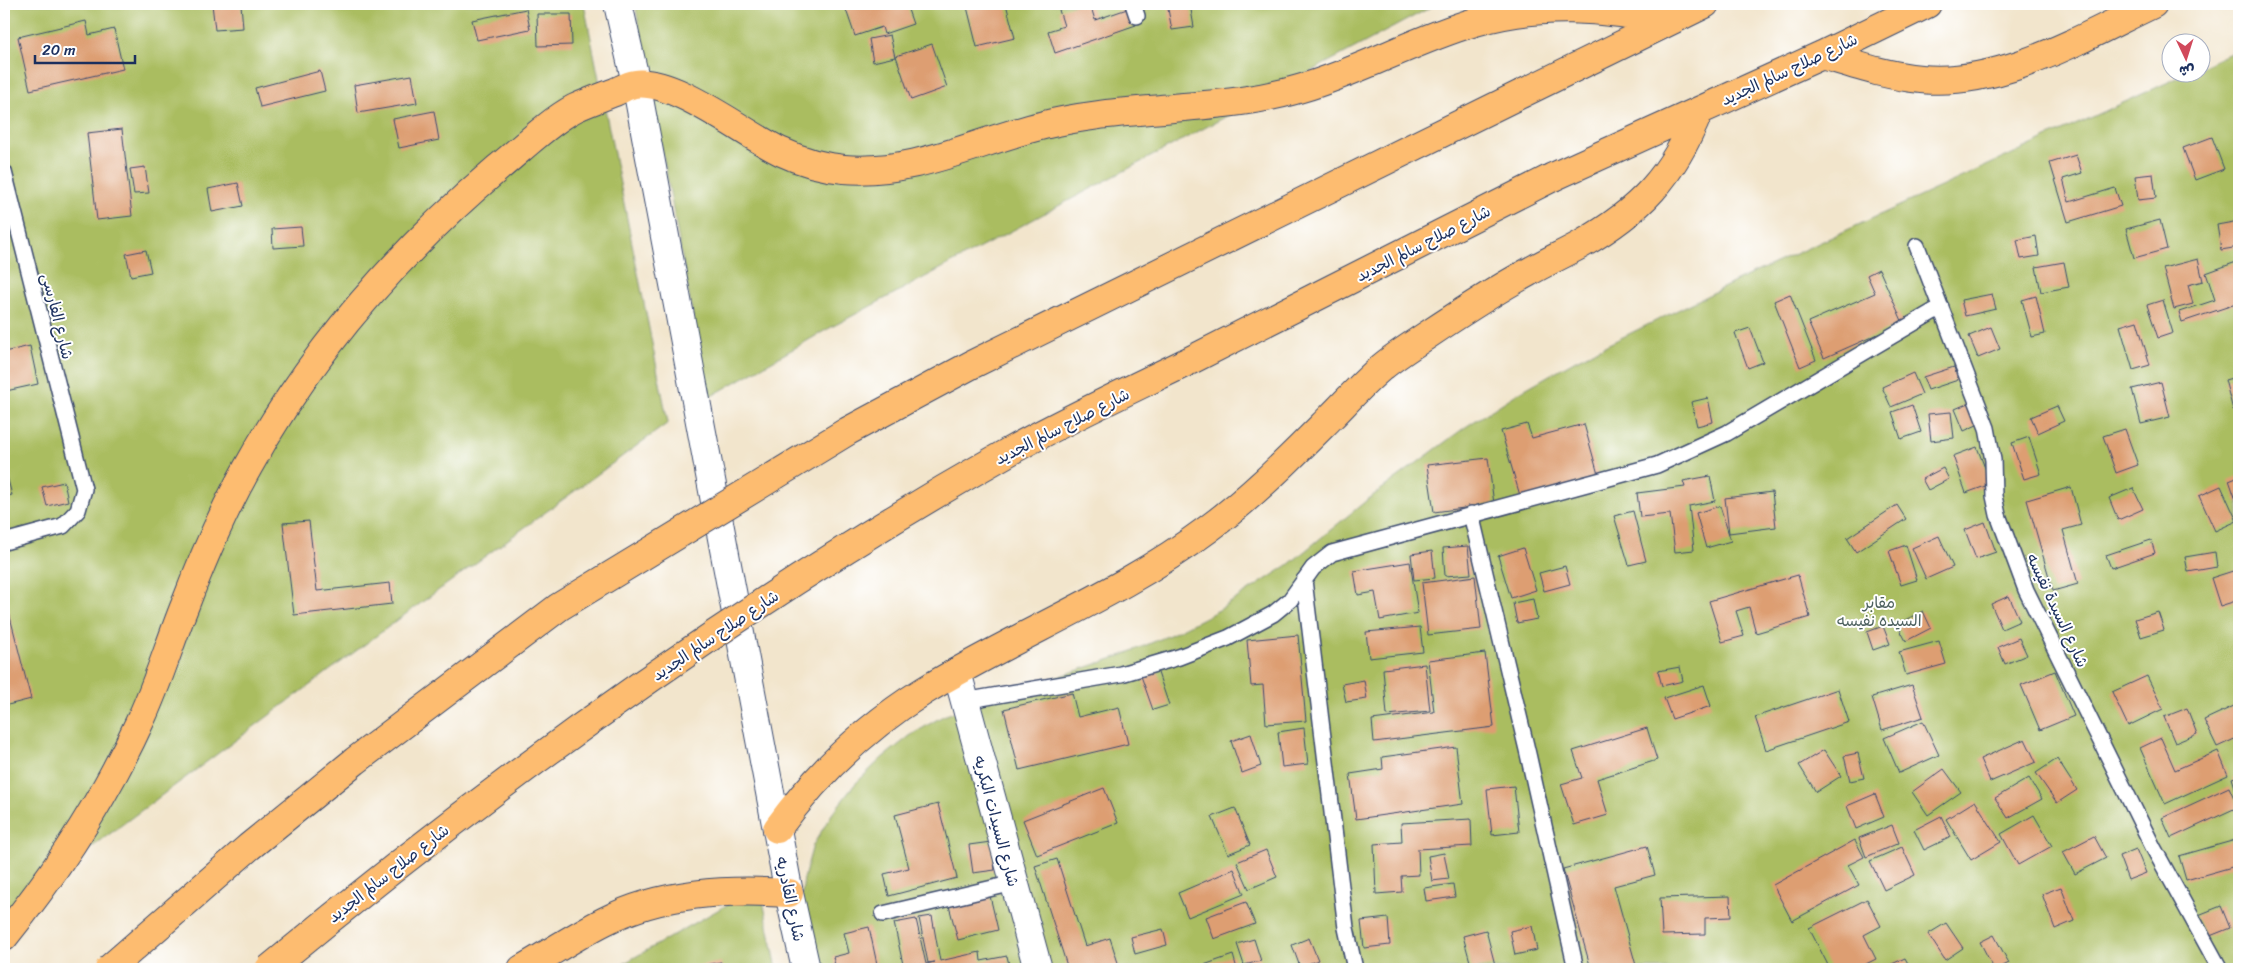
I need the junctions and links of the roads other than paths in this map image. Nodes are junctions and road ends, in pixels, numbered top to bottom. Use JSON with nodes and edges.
{"nodes":[{"id":1,"x":618,"y":4,"type":"edge"},
{"id":2,"x":1705,"y":4,"type":"edge"},
{"id":3,"x":1927,"y":4,"type":"edge"},
{"id":4,"x":2153,"y":4,"type":"edge"},
{"id":5,"x":1668,"y":22,"type":"junction"},
{"id":6,"x":1822,"y":55,"type":"junction"},
{"id":7,"x":636,"y":83,"type":"junction"},
{"id":8,"x":1699,"y":111,"type":"junction"},
{"id":9,"x":4,"y":172,"type":"edge"},
{"id":10,"x":1917,"y":246,"type":"dead end"},
{"id":11,"x":1941,"y":307,"type":"junction"},
{"id":12,"x":1471,"y":514,"type":"junction"},
{"id":13,"x":4,"y":542,"type":"edge"},
{"id":14,"x":1304,"y":580,"type":"junction"},
{"id":15,"x":957,"y":672,"type":"junction"},
{"id":16,"x":964,"y":700,"type":"junction"},
{"id":17,"x":777,"y":828,"type":"junction"},
{"id":18,"x":1014,"y":884,"type":"junction"},
{"id":19,"x":789,"y":893,"type":"junction"},
{"id":20,"x":883,"y":914,"type":"dead end"},
{"id":21,"x":4,"y":937,"type":"edge"},
{"id":22,"x":109,"y":969,"type":"edge"},
{"id":23,"x":269,"y":969,"type":"edge"},
{"id":24,"x":522,"y":969,"type":"edge"},
{"id":25,"x":806,"y":969,"type":"edge"},
{"id":26,"x":1038,"y":969,"type":"edge"},
{"id":27,"x":1356,"y":969,"type":"edge"},
{"id":28,"x":1576,"y":969,"type":"edge"},
{"id":29,"x":2220,"y":969,"type":"edge"}],
"edges":[{"from":1,"to":7,"type":"street","name":"شارع القادريه"},
{"from":2,"to":5,"type":"highway"},
{"from":3,"to":6,"type":"highway","name":"شارع صلاح سالم الجديد"},
{"from":4,"to":6,"type":"highway"},
{"from":5,"to":7,"type":"highway"},
{"from":5,"to":22,"type":"highway","bridge":true},
{"from":6,"to":8,"type":"highway","name":"شارع صلاح سالم الجديد"},
{"from":7,"to":17,"type":"street","name":"شارع القادريه"},
{"from":7,"to":21,"type":"highway"},
{"from":8,"to":15,"type":"highway"},
{"from":8,"to":23,"type":"highway","name":"شارع صلاح سالم الجديد","bridge":true},
{"from":9,"to":13,"type":"lane","name":"شارع الفارسى"},
{"from":10,"to":11,"type":"lane","name":"شارع السيدة نفيسه"},
{"from":11,"to":12,"type":"lane"},
{"from":11,"to":29,"type":"lane","name":"شارع السيدة نفيسه"},
{"from":12,"to":14,"type":"lane"},
{"from":12,"to":28,"type":"lane"},
{"from":14,"to":16,"type":"lane"},
{"from":14,"to":27,"type":"lane"},
{"from":15,"to":16,"type":"street","name":"شارع السيدات البكريه"},
{"from":15,"to":17,"type":"highway"},
{"from":16,"to":18,"type":"street","name":"شارع السيدات البكريه"},
{"from":17,"to":19,"type":"street","name":"شارع القادريه"},
{"from":18,"to":20,"type":"lane"},
{"from":18,"to":26,"type":"street","name":"شارع السيدات البكريه"},
{"from":19,"to":24,"type":"highway"},
{"from":19,"to":25,"type":"street","name":"شارع القادريه"}]}
